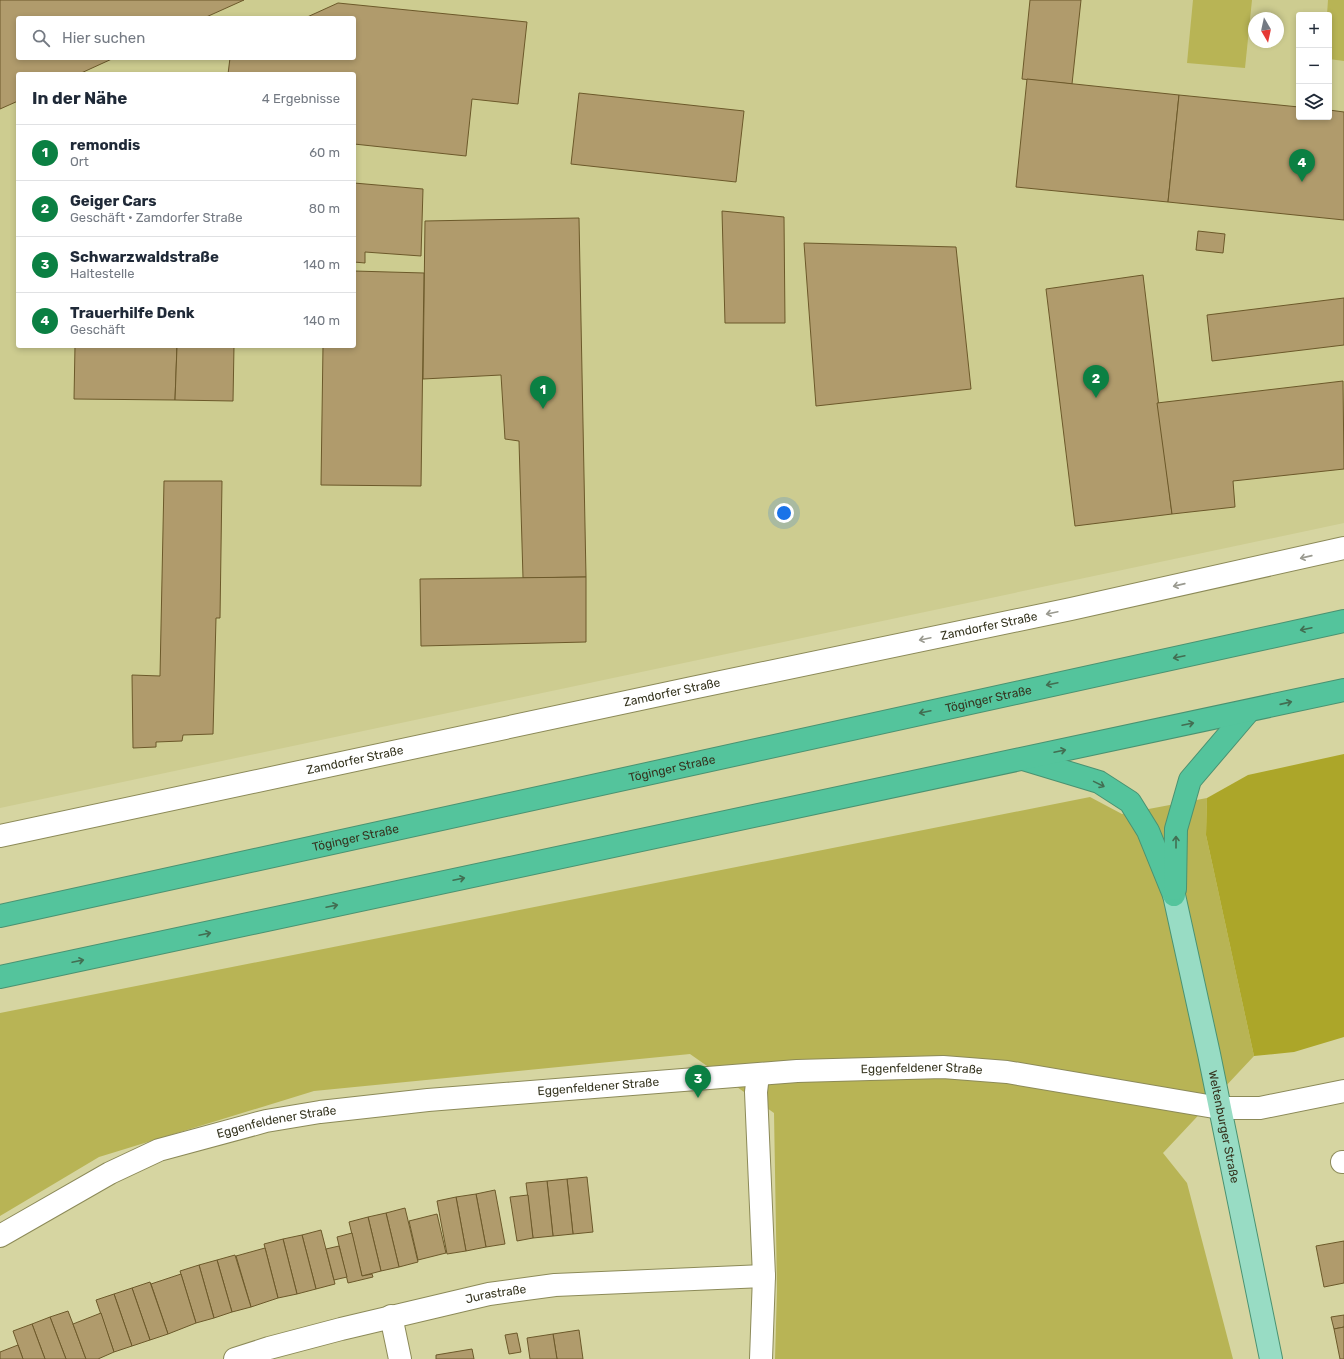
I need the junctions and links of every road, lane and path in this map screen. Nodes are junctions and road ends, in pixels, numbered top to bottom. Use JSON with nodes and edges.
{"nodes":[{"id":1,"x":1344,"y":548,"type":"edge"},
{"id":2,"x":1344,"y":621,"type":"edge"},
{"id":3,"x":1344,"y":690,"type":"edge"},
{"id":4,"x":1248,"y":712,"type":"junction"},
{"id":5,"x":1022,"y":758,"type":"junction"},
{"id":6,"x":0,"y":836,"type":"edge"},
{"id":7,"x":1174,"y":895,"type":"junction"},
{"id":8,"x":0,"y":916,"type":"edge"},
{"id":9,"x":0,"y":978,"type":"edge"},
{"id":10,"x":758,"y":1075,"type":"junction"},
{"id":11,"x":1344,"y":1091,"type":"edge"},
{"id":12,"x":1220,"y":1108,"type":"junction"},
{"id":13,"x":0,"y":1236,"type":"edge"},
{"id":14,"x":764,"y":1276,"type":"junction"},
{"id":15,"x":391,"y":1316,"type":"junction"},
{"id":16,"x":235,"y":1359,"type":"edge"},
{"id":17,"x":400,"y":1359,"type":"edge"},
{"id":18,"x":761,"y":1359,"type":"edge"},
{"id":19,"x":1272,"y":1359,"type":"edge"}],
"edges":[{"from":1,"to":6,"type":"street","name":"Zamdorfer Straße","one_way":true},
{"from":2,"to":8,"type":"highway","name":"Töginger Straße","one_way":true},
{"from":4,"to":3,"type":"highway","one_way":true},
{"from":5,"to":4,"type":"highway","one_way":true},
{"from":7,"to":4,"type":"highway","one_way":true},
{"from":5,"to":7,"type":"highway","one_way":true},
{"from":9,"to":5,"type":"highway","one_way":true},
{"from":7,"to":12,"type":"main road","name":"Weltenburger Straße"},
{"from":10,"to":12,"type":"street","name":"Eggenfeldener Straße"},
{"from":10,"to":13,"type":"street","name":"Eggenfeldener Straße"},
{"from":10,"to":14,"type":"street"},
{"from":11,"to":12,"type":"street","name":"Eggenfeldener Straße"},
{"from":12,"to":19,"type":"main road","name":"Weltenburger Straße"},
{"from":14,"to":15,"type":"street","name":"Jurastraße"},
{"from":14,"to":18,"type":"street"},
{"from":15,"to":16,"type":"street","name":"Jurastraße"},
{"from":15,"to":17,"type":"street"}]}
